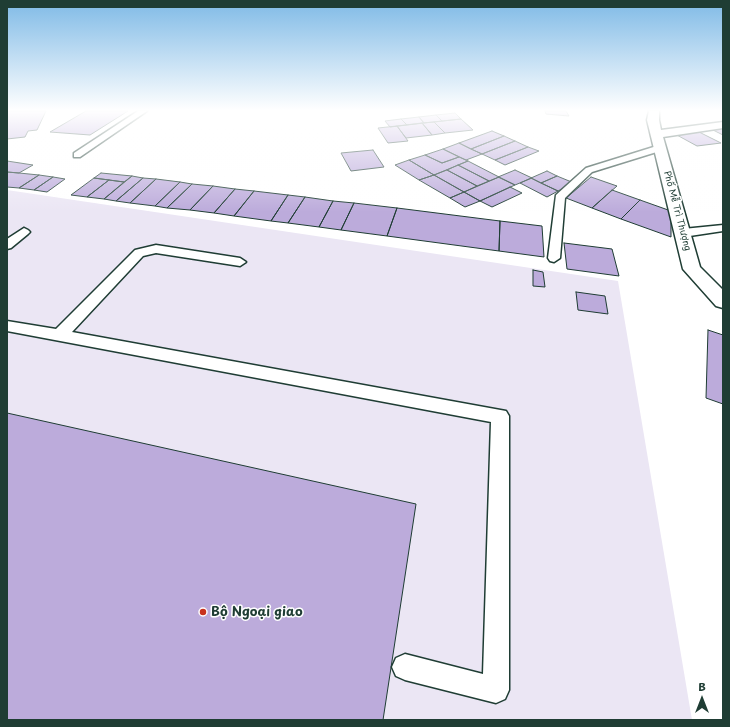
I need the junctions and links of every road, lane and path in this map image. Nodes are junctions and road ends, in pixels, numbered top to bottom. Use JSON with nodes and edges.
{"nodes":[{"id":1,"x":93,"y":145,"type":"edge"},
{"id":2,"x":650,"y":145,"type":"edge"},
{"id":3,"x":660,"y":145,"type":"edge"},
{"id":4,"x":78,"y":155,"type":"dead end"},
{"id":5,"x":723,"y":228,"type":"edge"},
{"id":6,"x":24,"y":232,"type":"dead end"},
{"id":7,"x":682,"y":233,"type":"junction"},
{"id":8,"x":7,"y":245,"type":"edge"},
{"id":9,"x":554,"y":258,"type":"dead end"},
{"id":10,"x":240,"y":262,"type":"dead end"},
{"id":11,"x":723,"y":301,"type":"edge"},
{"id":12,"x":7,"y":326,"type":"edge"},
{"id":13,"x":60,"y":335,"type":"junction"},
{"id":14,"x":405,"y":667,"type":"dead end"}],
"edges":[{"from":1,"to":4,"type":"lane"},
{"from":2,"to":9,"type":"lane"},
{"from":3,"to":7,"type":"street","name":"Phố Mễ Trì Thượng"},
{"from":5,"to":7,"type":"lane"},
{"from":6,"to":8,"type":"lane"},
{"from":7,"to":11,"type":"street","name":"Phố Mễ Trì Thượng"},
{"from":10,"to":13,"type":"lane"},
{"from":12,"to":13,"type":"lane"},
{"from":13,"to":14,"type":"lane"}]}
